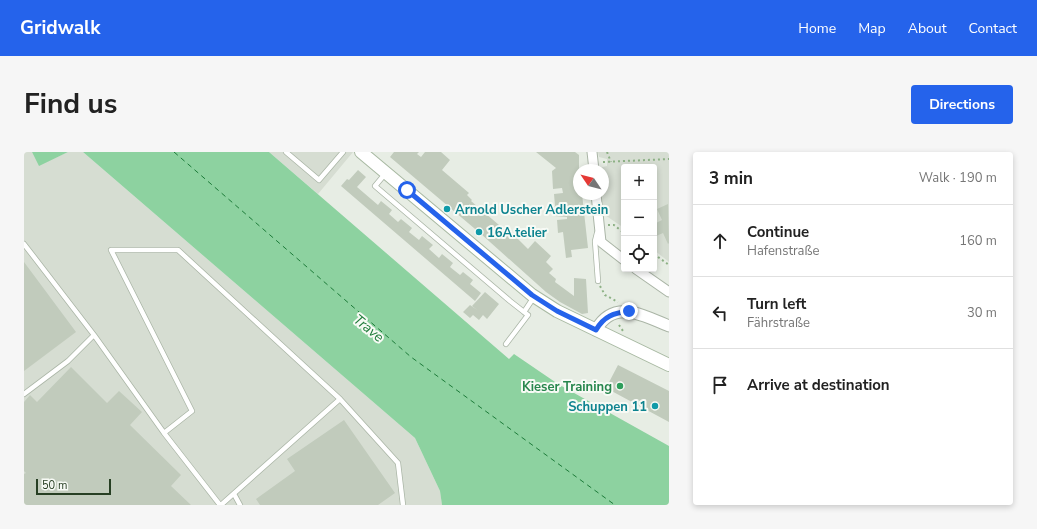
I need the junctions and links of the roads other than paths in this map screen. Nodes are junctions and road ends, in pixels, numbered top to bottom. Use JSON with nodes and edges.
{"nodes":[{"id":1,"x":286,"y":152,"type":"edge"},
{"id":2,"x":343,"y":152,"type":"edge"},
{"id":3,"x":361,"y":152,"type":"edge"},
{"id":4,"x":592,"y":152,"type":"edge"},
{"id":5,"x":594,"y":164,"type":"edge"},
{"id":6,"x":386,"y":172,"type":"junction"},
{"id":7,"x":597,"y":200,"type":"edge"},
{"id":8,"x":599,"y":226,"type":"junction"},
{"id":9,"x":24,"y":244,"type":"edge"},
{"id":10,"x":621,"y":258,"type":"edge"},
{"id":11,"x":640,"y":272,"type":"edge"},
{"id":12,"x":598,"y":281,"type":"road end"},
{"id":13,"x":669,"y":292,"type":"edge"},
{"id":14,"x":535,"y":297,"type":"junction"},
{"id":15,"x":524,"y":312,"type":"junction"},
{"id":16,"x":669,"y":326,"type":"edge"},
{"id":17,"x":596,"y":330,"type":"junction"},
{"id":18,"x":94,"y":335,"type":"junction"},
{"id":19,"x":506,"y":344,"type":"dead end"},
{"id":20,"x":669,"y":365,"type":"edge"},
{"id":21,"x":24,"y":394,"type":"edge"},
{"id":22,"x":340,"y":399,"type":"junction"},
{"id":23,"x":164,"y":434,"type":"junction"},
{"id":24,"x":234,"y":494,"type":"junction"},
{"id":25,"x":220,"y":505,"type":"edge"},
{"id":26,"x":240,"y":505,"type":"edge"},
{"id":27,"x":403,"y":505,"type":"edge"}],
"edges":[{"from":1,"to":2,"type":"lane"},
{"from":3,"to":6,"type":"main road"},
{"from":4,"to":5,"type":"street"},
{"from":6,"to":14,"type":"main road"},
{"from":6,"to":15,"type":"lane"},
{"from":7,"to":8,"type":"street"},
{"from":8,"to":10,"type":"street"},
{"from":8,"to":12,"type":"lane"},
{"from":9,"to":18,"type":"lane"},
{"from":11,"to":13,"type":"street"},
{"from":14,"to":15,"type":"lane"},
{"from":14,"to":17,"type":"main road"},
{"from":15,"to":19,"type":"lane"},
{"from":16,"to":17,"type":"street"},
{"from":17,"to":20,"type":"main road"},
{"from":18,"to":21,"type":"lane"},
{"from":18,"to":23,"type":"lane"},
{"from":22,"to":23,"type":"lane"},
{"from":22,"to":24,"type":"lane"},
{"from":22,"to":27,"type":"lane"},
{"from":23,"to":25,"type":"lane"},
{"from":24,"to":25,"type":"lane"},
{"from":24,"to":26,"type":"lane"}]}
